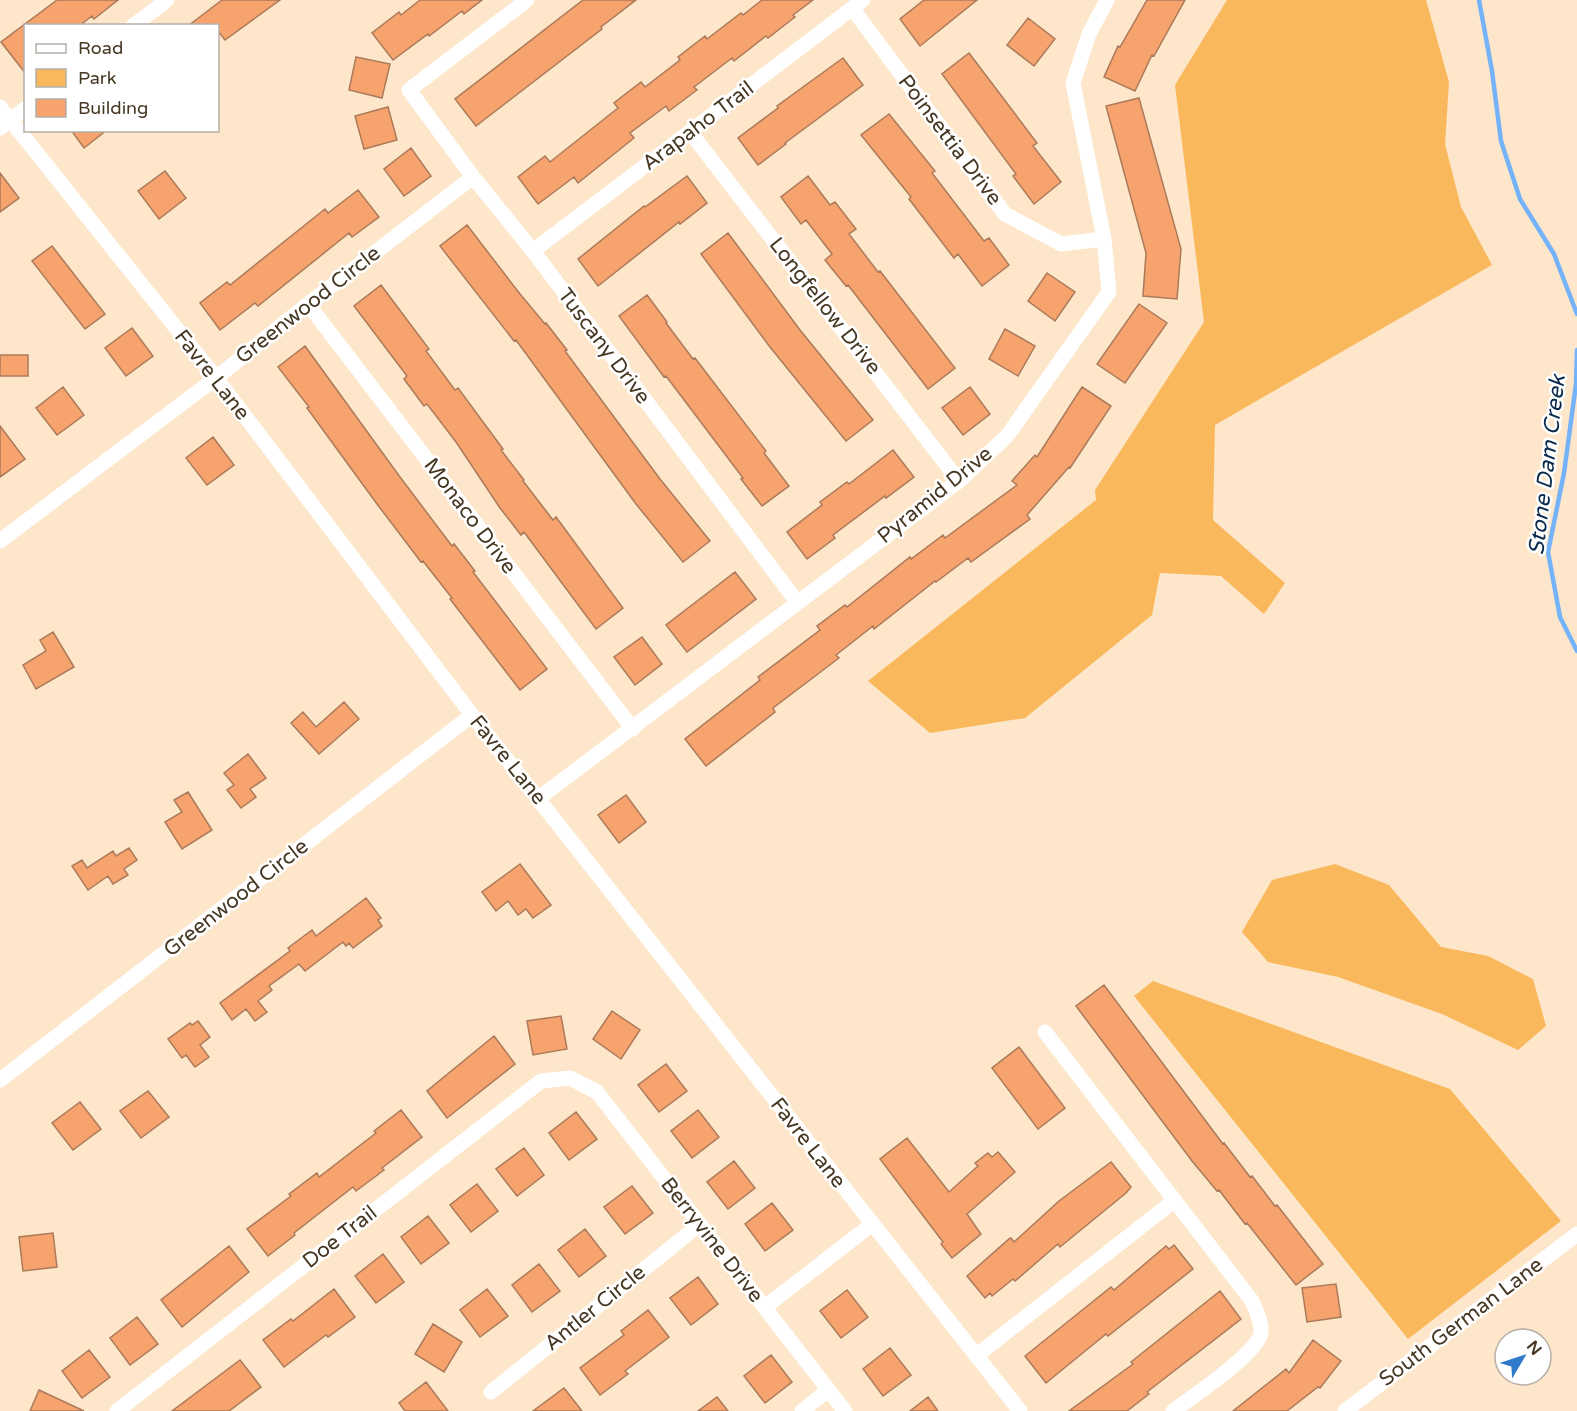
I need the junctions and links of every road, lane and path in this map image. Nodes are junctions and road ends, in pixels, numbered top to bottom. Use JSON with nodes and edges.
{"nodes":[{"id":1,"x":167,"y":0,"type":"edge"},
{"id":2,"x":527,"y":0,"type":"edge"},
{"id":3,"x":1107,"y":0,"type":"edge"},
{"id":4,"x":857,"y":4,"type":"edge"},
{"id":5,"x":137,"y":24,"type":"edge"},
{"id":6,"x":0,"y":107,"type":"edge"},
{"id":7,"x":24,"y":110,"type":"edge"},
{"id":8,"x":5,"y":124,"type":"edge"},
{"id":9,"x":690,"y":132,"type":"junction"},
{"id":10,"x":473,"y":177,"type":"junction"},
{"id":11,"x":1104,"y":239,"type":"junction"},
{"id":12,"x":533,"y":252,"type":"junction"},
{"id":13,"x":308,"y":304,"type":"junction"},
{"id":14,"x":216,"y":378,"type":"junction"},
{"id":15,"x":959,"y":481,"type":"junction"},
{"id":16,"x":0,"y":541,"type":"edge"},
{"id":17,"x":797,"y":602,"type":"junction"},
{"id":18,"x":472,"y":715,"type":"junction"},
{"id":19,"x":633,"y":729,"type":"junction"},
{"id":20,"x":539,"y":798,"type":"junction"},
{"id":21,"x":1046,"y":1032,"type":"dead end"},
{"id":22,"x":570,"y":1078,"type":"joint"},
{"id":23,"x":0,"y":1080,"type":"edge"},
{"id":24,"x":1175,"y":1200,"type":"junction"},
{"id":25,"x":699,"y":1225,"type":"junction"},
{"id":26,"x":872,"y":1225,"type":"junction"},
{"id":27,"x":1577,"y":1234,"type":"edge"},
{"id":28,"x":765,"y":1307,"type":"junction"},
{"id":29,"x":976,"y":1356,"type":"junction"},
{"id":30,"x":828,"y":1390,"type":"junction"},
{"id":31,"x":491,"y":1392,"type":"dead end"},
{"id":32,"x":117,"y":1411,"type":"edge"},
{"id":33,"x":802,"y":1411,"type":"edge"},
{"id":34,"x":845,"y":1411,"type":"edge"},
{"id":35,"x":1020,"y":1411,"type":"edge"},
{"id":36,"x":1173,"y":1411,"type":"edge"},
{"id":37,"x":1345,"y":1411,"type":"edge"}],
"edges":[{"from":1,"to":5,"type":"street"},
{"from":2,"to":10,"type":"street","name":"Tuscany Drive"},
{"from":3,"to":11,"type":"street","name":"Pyramid Drive"},
{"from":4,"to":9,"type":"street","name":"Arapaho Trail"},
{"from":4,"to":11,"type":"street","name":"Poinsettia Drive"},
{"from":6,"to":8,"type":"street","name":"Favre Lane"},
{"from":7,"to":8,"type":"street"},
{"from":8,"to":14,"type":"street","name":"Favre Lane"},
{"from":9,"to":12,"type":"street","name":"Arapaho Trail"},
{"from":9,"to":15,"type":"street","name":"Longfellow Drive"},
{"from":10,"to":12,"type":"street","name":"Tuscany Drive"},
{"from":10,"to":13,"type":"street","name":"Greenwood Circle"},
{"from":11,"to":15,"type":"street","name":"Pyramid Drive"},
{"from":12,"to":17,"type":"street","name":"Tuscany Drive"},
{"from":13,"to":14,"type":"street","name":"Greenwood Circle"},
{"from":13,"to":19,"type":"street","name":"Monaco Drive"},
{"from":14,"to":16,"type":"street","name":"Greenwood Circle"},
{"from":14,"to":18,"type":"street","name":"Favre Lane"},
{"from":15,"to":17,"type":"street","name":"Pyramid Drive"},
{"from":17,"to":19,"type":"street","name":"Pyramid Drive"},
{"from":18,"to":20,"type":"street","name":"Favre Lane"},
{"from":18,"to":23,"type":"street","name":"Greenwood Circle"},
{"from":19,"to":20,"type":"street","name":"Pyramid Drive"},
{"from":20,"to":26,"type":"street","name":"Favre Lane"},
{"from":21,"to":24,"type":"street"},
{"from":22,"to":25,"type":"street","name":"Berryvine Drive"},
{"from":22,"to":32,"type":"street","name":"Doe Trail"},
{"from":24,"to":29,"type":"street"},
{"from":24,"to":36,"type":"street"},
{"from":25,"to":28,"type":"street","name":"Berryvine Drive"},
{"from":25,"to":31,"type":"street","name":"Antler Circle"},
{"from":26,"to":28,"type":"street"},
{"from":26,"to":29,"type":"street","name":"Favre Lane"},
{"from":27,"to":37,"type":"street","name":"South German Lane"},
{"from":28,"to":30,"type":"street","name":"Berryvine Drive"},
{"from":29,"to":35,"type":"street","name":"Favre Lane"},
{"from":30,"to":33,"type":"street"},
{"from":30,"to":34,"type":"street","name":"Berryvine Drive"}]}
